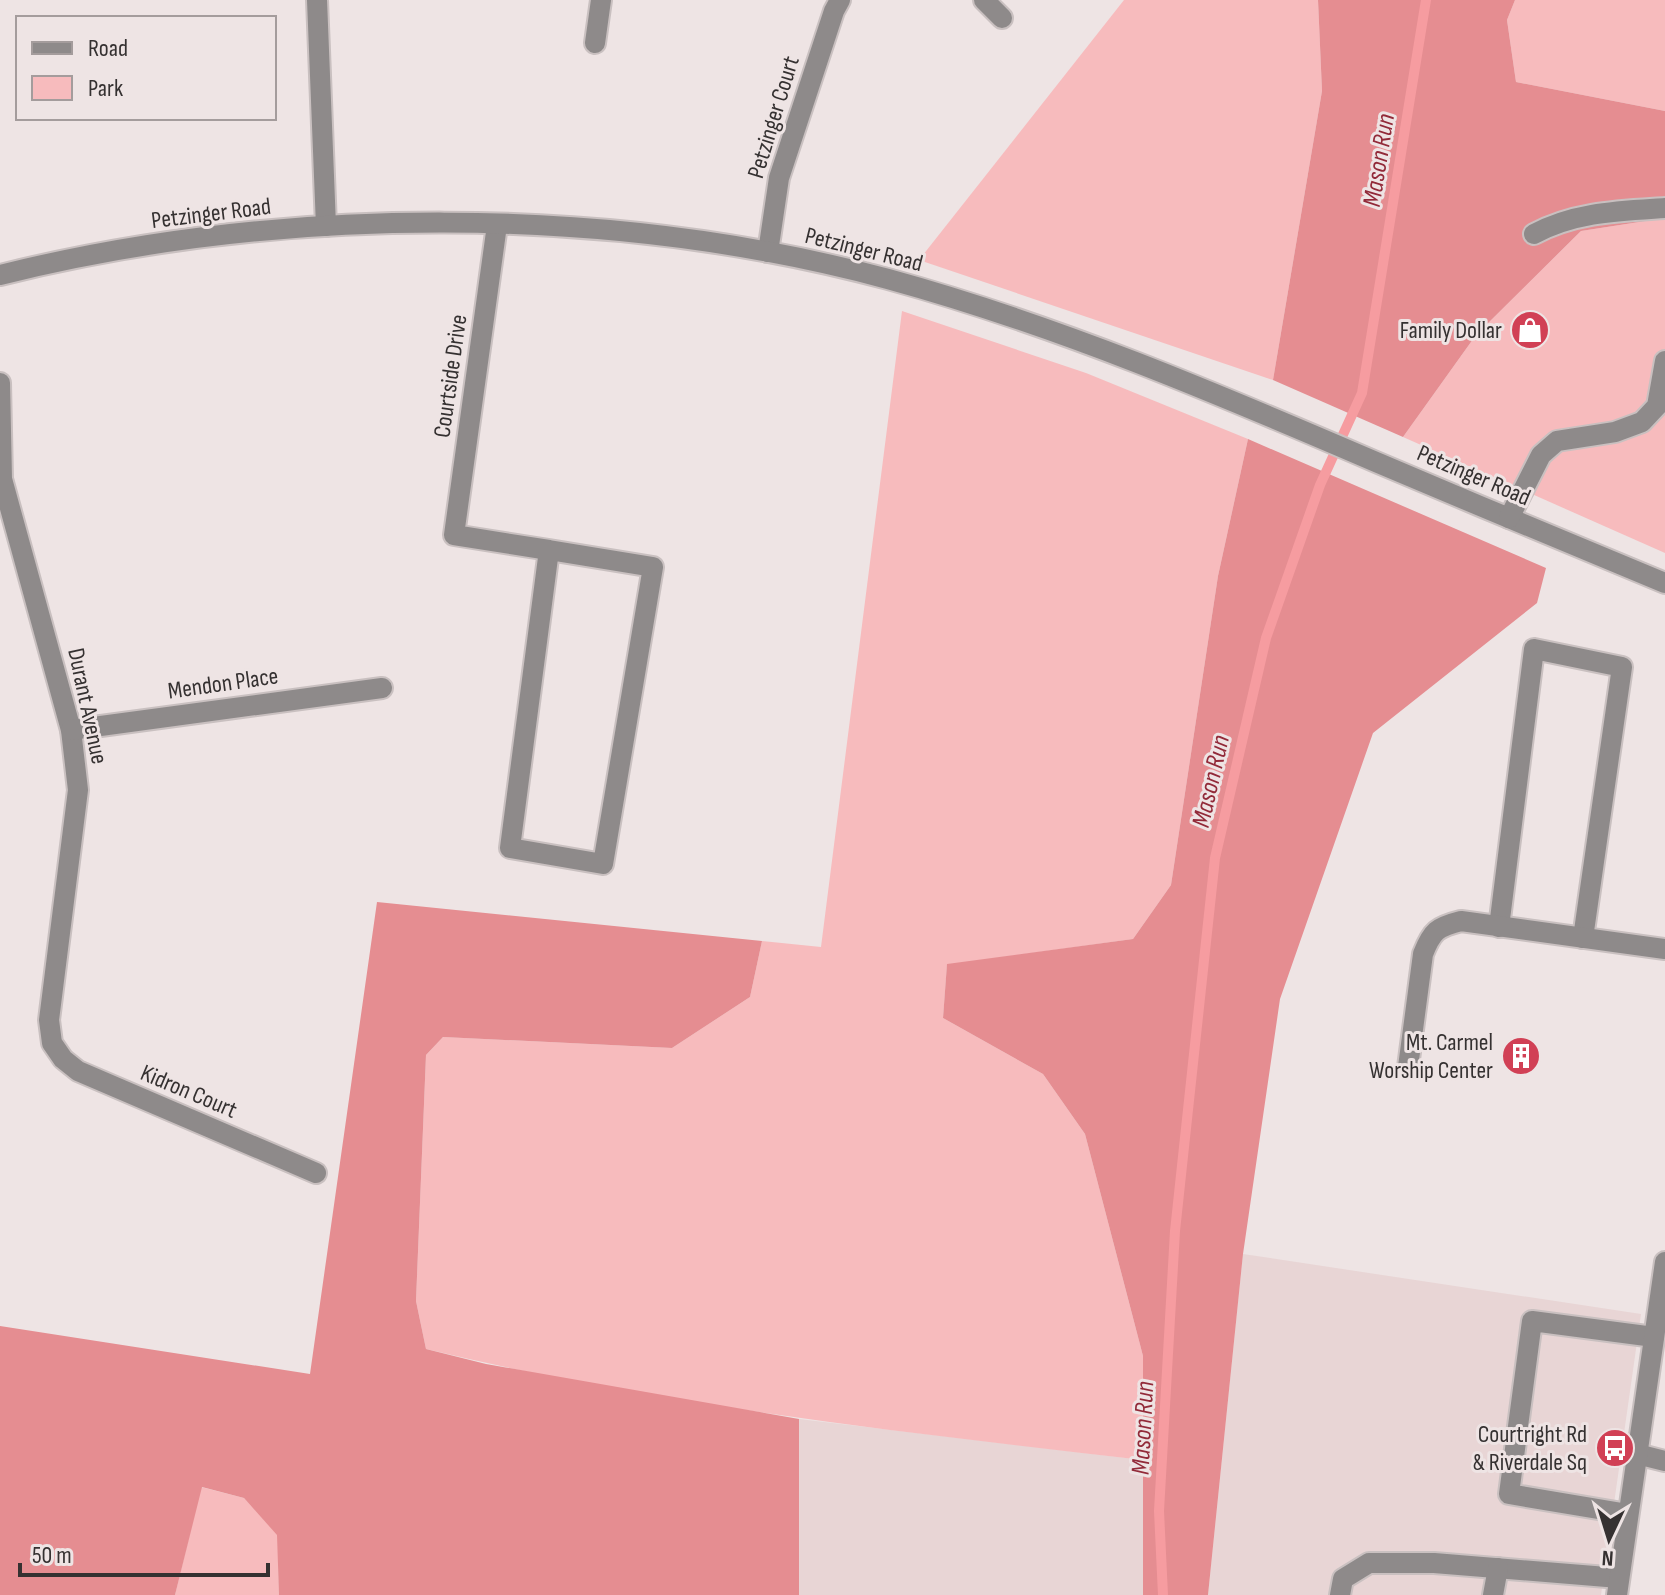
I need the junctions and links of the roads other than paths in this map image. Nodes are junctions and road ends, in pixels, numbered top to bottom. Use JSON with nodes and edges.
{"nodes":[{"id":1,"x":317,"y":0,"type":"edge"},
{"id":2,"x":601,"y":0,"type":"edge"},
{"id":3,"x":840,"y":0,"type":"edge"},
{"id":4,"x":984,"y":0,"type":"edge"},
{"id":5,"x":1002,"y":18,"type":"dead end"},
{"id":6,"x":595,"y":43,"type":"dead end"},
{"id":7,"x":1665,"y":208,"type":"edge"},
{"id":8,"x":497,"y":225,"type":"junction"},
{"id":9,"x":326,"y":226,"type":"junction"},
{"id":10,"x":1534,"y":234,"type":"dead end"},
{"id":11,"x":768,"y":252,"type":"junction"},
{"id":12,"x":0,"y":275,"type":"edge"},
{"id":13,"x":1665,"y":361,"type":"edge"},
{"id":14,"x":0,"y":383,"type":"edge"},
{"id":15,"x":1509,"y":518,"type":"junction"},
{"id":16,"x":549,"y":550,"type":"junction"},
{"id":17,"x":1665,"y":583,"type":"edge"},
{"id":18,"x":382,"y":688,"type":"dead end"},
{"id":19,"x":71,"y":730,"type":"junction"},
{"id":20,"x":1499,"y":927,"type":"junction"},
{"id":21,"x":1583,"y":938,"type":"junction"},
{"id":22,"x":1665,"y":949,"type":"edge"},
{"id":23,"x":52,"y":1043,"type":"joint"},
{"id":24,"x":1408,"y":1067,"type":"dead end"},
{"id":25,"x":316,"y":1173,"type":"dead end"},
{"id":26,"x":1665,"y":1262,"type":"edge"},
{"id":27,"x":1654,"y":1337,"type":"junction"},
{"id":28,"x":1637,"y":1454,"type":"junction"},
{"id":29,"x":1665,"y":1461,"type":"edge"},
{"id":30,"x":1628,"y":1514,"type":"junction"},
{"id":31,"x":1498,"y":1568,"type":"junction"},
{"id":32,"x":1618,"y":1586,"type":"edge"},
{"id":33,"x":1340,"y":1595,"type":"edge"},
{"id":34,"x":1493,"y":1595,"type":"edge"}],
"edges":[{"from":1,"to":9,"type":"street"},
{"from":2,"to":6,"type":"street"},
{"from":3,"to":11,"type":"street","name":"Petzinger Court"},
{"from":4,"to":5,"type":"street"},
{"from":7,"to":10,"type":"street"},
{"from":8,"to":9,"type":"street","name":"Petzinger Road"},
{"from":8,"to":11,"type":"street","name":"Petzinger Road"},
{"from":8,"to":16,"type":"street","name":"Courtside Drive"},
{"from":9,"to":12,"type":"street","name":"Petzinger Road"},
{"from":11,"to":15,"type":"street","name":"Petzinger Road"},
{"from":13,"to":15,"type":"street"},
{"from":14,"to":19,"type":"street","name":"Durant Avenue"},
{"from":15,"to":17,"type":"street","name":"Petzinger Road"},
{"from":16,"to":16,"type":"street"},
{"from":18,"to":19,"type":"street","name":"Mendon Place"},
{"from":19,"to":23,"type":"street","name":"Durant Avenue"},
{"from":20,"to":21,"type":"street"},
{"from":20,"to":21,"type":"street"},
{"from":20,"to":24,"type":"street"},
{"from":21,"to":22,"type":"street"},
{"from":23,"to":25,"type":"street","name":"Kidron Court"},
{"from":26,"to":27,"type":"street"},
{"from":27,"to":28,"type":"street"},
{"from":27,"to":30,"type":"street"},
{"from":28,"to":29,"type":"street"},
{"from":28,"to":30,"type":"street"},
{"from":30,"to":32,"type":"street"},
{"from":31,"to":32,"type":"street"},
{"from":31,"to":33,"type":"street"},
{"from":31,"to":34,"type":"street"}]}
